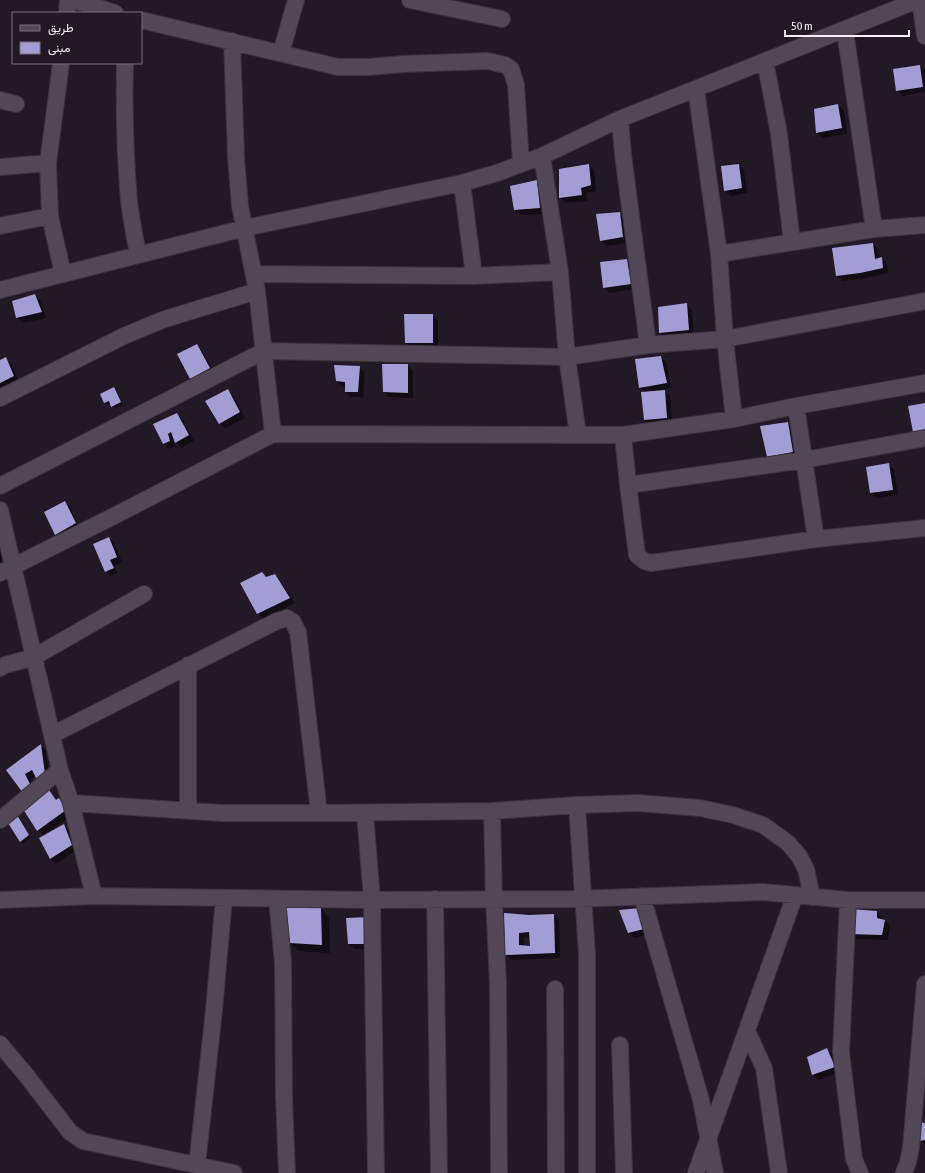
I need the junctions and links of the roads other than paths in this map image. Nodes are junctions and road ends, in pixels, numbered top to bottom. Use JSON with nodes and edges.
{"nodes":[{"id":1,"x":68,"y":0,"type":"edge"},
{"id":2,"x":74,"y":0,"type":"edge"},
{"id":3,"x":296,"y":0,"type":"edge"},
{"id":4,"x":410,"y":0,"type":"edge"},
{"id":5,"x":919,"y":0,"type":"edge"},
{"id":6,"x":67,"y":12,"type":"edge"},
{"id":7,"x":112,"y":12,"type":"edge"},
{"id":8,"x":502,"y":19,"type":"dead end"},
{"id":9,"x":142,"y":20,"type":"edge"},
{"id":10,"x":845,"y":31,"type":"junction"},
{"id":11,"x":925,"y":36,"type":"edge"},
{"id":12,"x":232,"y":41,"type":"junction"},
{"id":13,"x":281,"y":53,"type":"junction"},
{"id":14,"x":765,"y":61,"type":"junction"},
{"id":15,"x":61,"y":64,"type":"edge"},
{"id":16,"x":126,"y":64,"type":"edge"},
{"id":17,"x":696,"y":89,"type":"junction"},
{"id":18,"x":620,"y":119,"type":"junction"},
{"id":19,"x":542,"y":156,"type":"junction"},
{"id":20,"x":48,"y":163,"type":"junction"},
{"id":21,"x":521,"y":164,"type":"junction"},
{"id":22,"x":0,"y":167,"type":"edge"},
{"id":23,"x":462,"y":183,"type":"junction"},
{"id":24,"x":50,"y":216,"type":"junction"},
{"id":25,"x":925,"y":225,"type":"edge"},
{"id":26,"x":0,"y":226,"type":"edge"},
{"id":27,"x":245,"y":228,"type":"junction"},
{"id":28,"x":874,"y":229,"type":"junction"},
{"id":29,"x":792,"y":242,"type":"junction"},
{"id":30,"x":719,"y":254,"type":"junction"},
{"id":31,"x":138,"y":255,"type":"junction"},
{"id":32,"x":560,"y":272,"type":"junction"},
{"id":33,"x":63,"y":274,"type":"junction"},
{"id":34,"x":254,"y":274,"type":"junction"},
{"id":35,"x":474,"y":276,"type":"junction"},
{"id":36,"x":0,"y":290,"type":"edge"},
{"id":37,"x":258,"y":291,"type":"junction"},
{"id":38,"x":925,"y":301,"type":"edge"},
{"id":39,"x":725,"y":340,"type":"junction"},
{"id":40,"x":648,"y":345,"type":"junction"},
{"id":41,"x":264,"y":351,"type":"junction"},
{"id":42,"x":567,"y":357,"type":"junction"},
{"id":43,"x":925,"y":383,"type":"edge"},
{"id":44,"x":0,"y":398,"type":"edge"},
{"id":45,"x":796,"y":406,"type":"junction"},
{"id":46,"x":734,"y":419,"type":"junction"},
{"id":47,"x":273,"y":434,"type":"junction"},
{"id":48,"x":578,"y":435,"type":"junction"},
{"id":49,"x":623,"y":435,"type":"junction"},
{"id":50,"x":925,"y":438,"type":"edge"},
{"id":51,"x":804,"y":460,"type":"junction"},
{"id":52,"x":628,"y":485,"type":"junction"},
{"id":53,"x":0,"y":486,"type":"edge"},
{"id":54,"x":0,"y":510,"type":"edge"},
{"id":55,"x":925,"y":528,"type":"edge"},
{"id":56,"x":816,"y":540,"type":"junction"},
{"id":57,"x":6,"y":569,"type":"edge"},
{"id":58,"x":144,"y":594,"type":"dead end"},
{"id":59,"x":34,"y":657,"type":"junction"},
{"id":60,"x":2,"y":664,"type":"edge"},
{"id":61,"x":188,"y":665,"type":"junction"},
{"id":62,"x":52,"y":735,"type":"junction"},
{"id":63,"x":60,"y":770,"type":"junction"},
{"id":64,"x":70,"y":803,"type":"junction"},
{"id":65,"x":577,"y":805,"type":"junction"},
{"id":66,"x":188,"y":811,"type":"junction"},
{"id":67,"x":492,"y":811,"type":"junction"},
{"id":68,"x":319,"y":813,"type":"junction"},
{"id":69,"x":365,"y":813,"type":"junction"},
{"id":70,"x":0,"y":820,"type":"edge"},
{"id":71,"x":795,"y":895,"type":"junction"},
{"id":72,"x":94,"y":896,"type":"junction"},
{"id":73,"x":642,"y":896,"type":"junction"},
{"id":74,"x":812,"y":897,"type":"junction"},
{"id":75,"x":224,"y":898,"type":"junction"},
{"id":76,"x":1,"y":899,"type":"edge"},
{"id":77,"x":277,"y":899,"type":"junction"},
{"id":78,"x":435,"y":899,"type":"junction"},
{"id":79,"x":494,"y":899,"type":"junction"},
{"id":80,"x":582,"y":899,"type":"junction"},
{"id":81,"x":372,"y":900,"type":"junction"},
{"id":82,"x":848,"y":900,"type":"junction"},
{"id":83,"x":925,"y":900,"type":"edge"},
{"id":84,"x":925,"y":984,"type":"edge"},
{"id":85,"x":555,"y":989,"type":"dead end"},
{"id":86,"x":747,"y":1030,"type":"junction"},
{"id":87,"x":0,"y":1044,"type":"edge"},
{"id":88,"x":620,"y":1045,"type":"dead end"},
{"id":89,"x":708,"y":1140,"type":"junction"},
{"id":90,"x":197,"y":1166,"type":"junction"},
{"id":91,"x":234,"y":1173,"type":"edge"},
{"id":92,"x":287,"y":1173,"type":"edge"},
{"id":93,"x":376,"y":1173,"type":"edge"},
{"id":94,"x":439,"y":1173,"type":"edge"},
{"id":95,"x":499,"y":1173,"type":"edge"},
{"id":96,"x":556,"y":1173,"type":"edge"},
{"id":97,"x":588,"y":1173,"type":"edge"},
{"id":98,"x":624,"y":1173,"type":"edge"},
{"id":99,"x":696,"y":1173,"type":"edge"},
{"id":100,"x":715,"y":1173,"type":"edge"},
{"id":101,"x":779,"y":1173,"type":"edge"},
{"id":102,"x":860,"y":1173,"type":"edge"},
{"id":103,"x":904,"y":1173,"type":"edge"}],
"edges":[{"from":1,"to":6,"type":"street"},
{"from":2,"to":7,"type":"street"},
{"from":3,"to":13,"type":"street"},
{"from":4,"to":8,"type":"street"},
{"from":5,"to":10,"type":"street"},
{"from":5,"to":11,"type":"street"},
{"from":9,"to":12,"type":"street"},
{"from":10,"to":14,"type":"street"},
{"from":10,"to":28,"type":"street"},
{"from":12,"to":13,"type":"street"},
{"from":12,"to":27,"type":"street"},
{"from":13,"to":21,"type":"street"},
{"from":14,"to":17,"type":"street"},
{"from":14,"to":29,"type":"street"},
{"from":15,"to":20,"type":"street"},
{"from":16,"to":31,"type":"street"},
{"from":17,"to":18,"type":"street"},
{"from":17,"to":30,"type":"street"},
{"from":18,"to":19,"type":"street"},
{"from":18,"to":40,"type":"street"},
{"from":19,"to":21,"type":"street"},
{"from":19,"to":32,"type":"street"},
{"from":20,"to":22,"type":"street"},
{"from":20,"to":24,"type":"street"},
{"from":21,"to":23,"type":"street"},
{"from":23,"to":27,"type":"street"},
{"from":23,"to":35,"type":"street"},
{"from":24,"to":26,"type":"street"},
{"from":24,"to":33,"type":"street"},
{"from":25,"to":28,"type":"street"},
{"from":27,"to":31,"type":"street"},
{"from":27,"to":34,"type":"street"},
{"from":28,"to":29,"type":"street"},
{"from":29,"to":30,"type":"street"},
{"from":30,"to":39,"type":"street"},
{"from":31,"to":33,"type":"street"},
{"from":32,"to":35,"type":"street"},
{"from":32,"to":42,"type":"street"},
{"from":33,"to":36,"type":"street"},
{"from":34,"to":35,"type":"street"},
{"from":34,"to":37,"type":"street"},
{"from":37,"to":41,"type":"street"},
{"from":37,"to":44,"type":"street"},
{"from":38,"to":39,"type":"street"},
{"from":39,"to":40,"type":"street"},
{"from":39,"to":46,"type":"street"},
{"from":40,"to":42,"type":"street"},
{"from":41,"to":42,"type":"street"},
{"from":41,"to":47,"type":"street"},
{"from":41,"to":53,"type":"street"},
{"from":42,"to":48,"type":"street"},
{"from":43,"to":45,"type":"street"},
{"from":45,"to":46,"type":"street"},
{"from":45,"to":51,"type":"street"},
{"from":46,"to":49,"type":"street"},
{"from":47,"to":48,"type":"street"},
{"from":47,"to":57,"type":"street"},
{"from":48,"to":49,"type":"street"},
{"from":49,"to":52,"type":"street"},
{"from":50,"to":51,"type":"street"},
{"from":51,"to":52,"type":"street"},
{"from":51,"to":56,"type":"street"},
{"from":52,"to":56,"type":"street"},
{"from":54,"to":57,"type":"street"},
{"from":55,"to":56,"type":"street"},
{"from":57,"to":59,"type":"street"},
{"from":58,"to":59,"type":"street"},
{"from":59,"to":60,"type":"street"},
{"from":59,"to":62,"type":"street"},
{"from":61,"to":62,"type":"street"},
{"from":61,"to":66,"type":"street"},
{"from":61,"to":68,"type":"street"},
{"from":62,"to":63,"type":"street"},
{"from":63,"to":64,"type":"street"},
{"from":63,"to":70,"type":"street"},
{"from":64,"to":66,"type":"street"},
{"from":64,"to":72,"type":"street"},
{"from":65,"to":67,"type":"street"},
{"from":65,"to":74,"type":"street"},
{"from":65,"to":80,"type":"street"},
{"from":66,"to":68,"type":"street"},
{"from":67,"to":69,"type":"street"},
{"from":67,"to":79,"type":"street"},
{"from":68,"to":69,"type":"street"},
{"from":69,"to":81,"type":"street"},
{"from":71,"to":73,"type":"street"},
{"from":71,"to":74,"type":"street"},
{"from":71,"to":86,"type":"street"},
{"from":72,"to":75,"type":"street"},
{"from":72,"to":76,"type":"street"},
{"from":73,"to":80,"type":"street"},
{"from":73,"to":89,"type":"street"},
{"from":74,"to":82,"type":"street"},
{"from":75,"to":77,"type":"street"},
{"from":75,"to":90,"type":"street"},
{"from":77,"to":81,"type":"street"},
{"from":77,"to":92,"type":"street"},
{"from":78,"to":79,"type":"street"},
{"from":78,"to":81,"type":"street"},
{"from":78,"to":94,"type":"street"},
{"from":79,"to":80,"type":"street"},
{"from":79,"to":95,"type":"street"},
{"from":80,"to":97,"type":"street"},
{"from":81,"to":93,"type":"street"},
{"from":82,"to":83,"type":"street"},
{"from":82,"to":102,"type":"street"},
{"from":84,"to":103,"type":"street"},
{"from":85,"to":96,"type":"street"},
{"from":86,"to":89,"type":"street"},
{"from":86,"to":101,"type":"street"},
{"from":87,"to":90,"type":"street"},
{"from":88,"to":98,"type":"street"},
{"from":89,"to":99,"type":"street"},
{"from":89,"to":100,"type":"street"},
{"from":90,"to":91,"type":"street"}]}
